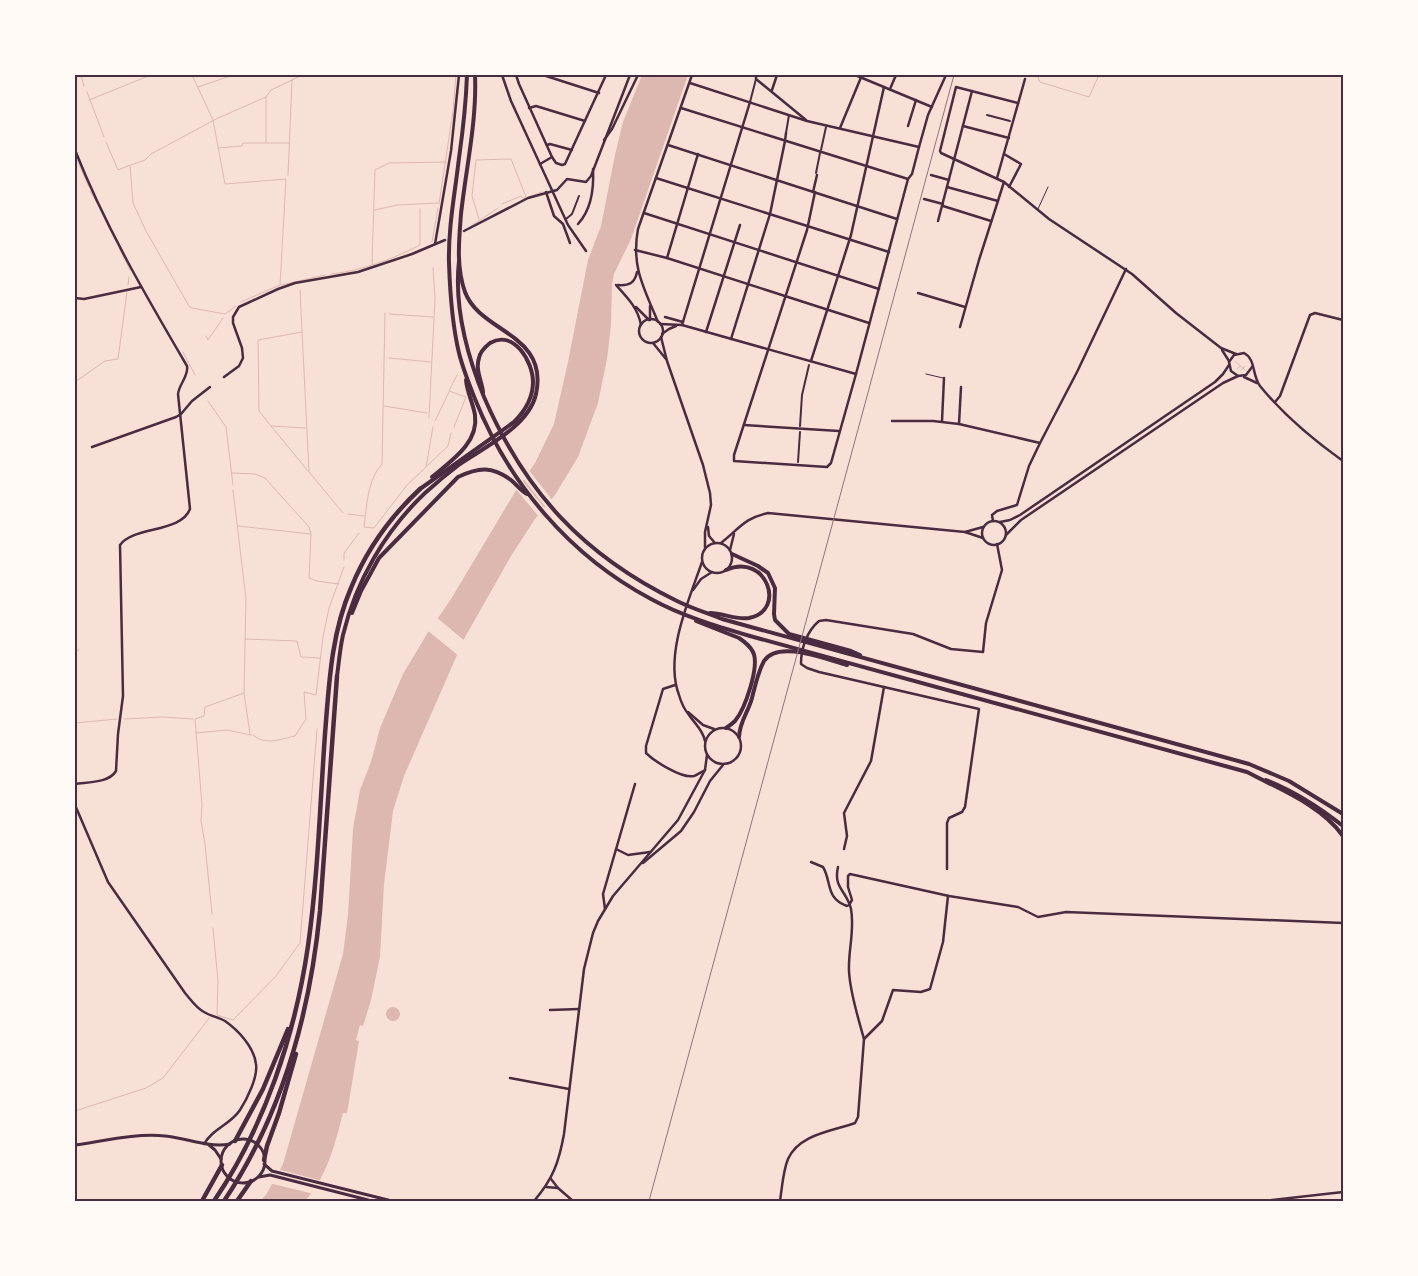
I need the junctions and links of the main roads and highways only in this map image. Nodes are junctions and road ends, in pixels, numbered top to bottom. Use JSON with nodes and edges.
{"nodes":[{"id":1,"x":466,"y":75,"type":"edge"},
{"id":2,"x":477,"y":75,"type":"edge"},
{"id":3,"x":459,"y":261,"type":"junction"},
{"id":4,"x":466,"y":377,"type":"junction"},
{"id":5,"x":483,"y":394,"type":"junction"},
{"id":6,"x":515,"y":424,"type":"junction"},
{"id":7,"x":477,"y":450,"type":"junction"},
{"id":8,"x":420,"y":489,"type":"junction"},
{"id":9,"x":528,"y":496,"type":"junction"},
{"id":10,"x":732,"y":554,"type":"road end"},
{"id":11,"x":726,"y":570,"type":"road end"},
{"id":12,"x":705,"y":613,"type":"junction"},
{"id":13,"x":692,"y":618,"type":"junction"},
{"id":14,"x":871,"y":660,"type":"junction"},
{"id":15,"x":874,"y":670,"type":"junction"},
{"id":16,"x":337,"y":676,"type":"junction"},
{"id":17,"x":726,"y":728,"type":"road end"},
{"id":18,"x":739,"y":737,"type":"road end"},
{"id":19,"x":1247,"y":772,"type":"junction"},
{"id":20,"x":1343,"y":815,"type":"edge"},
{"id":21,"x":1343,"y":826,"type":"edge"},
{"id":22,"x":1343,"y":836,"type":"edge"},
{"id":23,"x":294,"y":1016,"type":"junction"},
{"id":24,"x":298,"y":1038,"type":"junction"},
{"id":25,"x":238,"y":1140,"type":"junction"},
{"id":26,"x":206,"y":1144,"type":"junction"},
{"id":27,"x":230,"y":1144,"type":"junction"},
{"id":28,"x":75,"y":1145,"type":"edge"},
{"id":29,"x":264,"y":1162,"type":"junction"},
{"id":30,"x":221,"y":1163,"type":"junction"},
{"id":31,"x":258,"y":1177,"type":"junction"},
{"id":32,"x":251,"y":1181,"type":"junction"},
{"id":33,"x":329,"y":1188,"type":"junction"},
{"id":34,"x":202,"y":1201,"type":"edge"},
{"id":35,"x":214,"y":1201,"type":"edge"},
{"id":36,"x":224,"y":1201,"type":"edge"},
{"id":37,"x":237,"y":1201,"type":"edge"},
{"id":38,"x":372,"y":1201,"type":"edge"},
{"id":39,"x":392,"y":1201,"type":"edge"}],
"edges":[{"from":1,"to":4,"type":"main road"},
{"from":2,"to":3,"type":"main road"},
{"from":3,"to":5,"type":"main road"},
{"from":3,"to":6,"type":"main road"},
{"from":4,"to":8,"type":"main road"},
{"from":4,"to":9,"type":"main road"},
{"from":5,"to":6,"type":"main road"},
{"from":5,"to":12,"type":"main road"},
{"from":6,"to":7,"type":"main road"},
{"from":7,"to":8,"type":"main road"},
{"from":7,"to":16,"type":"main road"},
{"from":8,"to":23,"type":"highway"},
{"from":9,"to":13,"type":"main road"},
{"from":9,"to":16,"type":"main road"},
{"from":10,"to":14,"type":"main road"},
{"from":11,"to":12,"type":"main road"},
{"from":12,"to":14,"type":"main road"},
{"from":13,"to":15,"type":"main road"},
{"from":13,"to":17,"type":"main road"},
{"from":14,"to":20,"type":"main road"},
{"from":15,"to":18,"type":"main road"},
{"from":15,"to":19,"type":"main road"},
{"from":16,"to":24,"type":"highway"},
{"from":19,"to":21,"type":"main road"},
{"from":19,"to":22,"type":"main road"},
{"from":23,"to":25,"type":"highway"},
{"from":23,"to":35,"type":"highway"},
{"from":24,"to":29,"type":"highway"},
{"from":24,"to":36,"type":"highway"},
{"from":25,"to":27,"type":"main road"},
{"from":25,"to":29,"type":"main road"},
{"from":26,"to":27,"type":"main road"},
{"from":26,"to":28,"type":"main road"},
{"from":26,"to":30,"type":"main road"},
{"from":27,"to":30,"type":"main road"},
{"from":29,"to":31,"type":"main road"},
{"from":29,"to":33,"type":"main road"},
{"from":30,"to":32,"type":"main road"},
{"from":30,"to":34,"type":"highway"},
{"from":31,"to":32,"type":"main road"},
{"from":31,"to":33,"type":"main road"},
{"from":32,"to":37,"type":"highway"},
{"from":33,"to":38,"type":"main road"},
{"from":33,"to":39,"type":"main road"}]}
